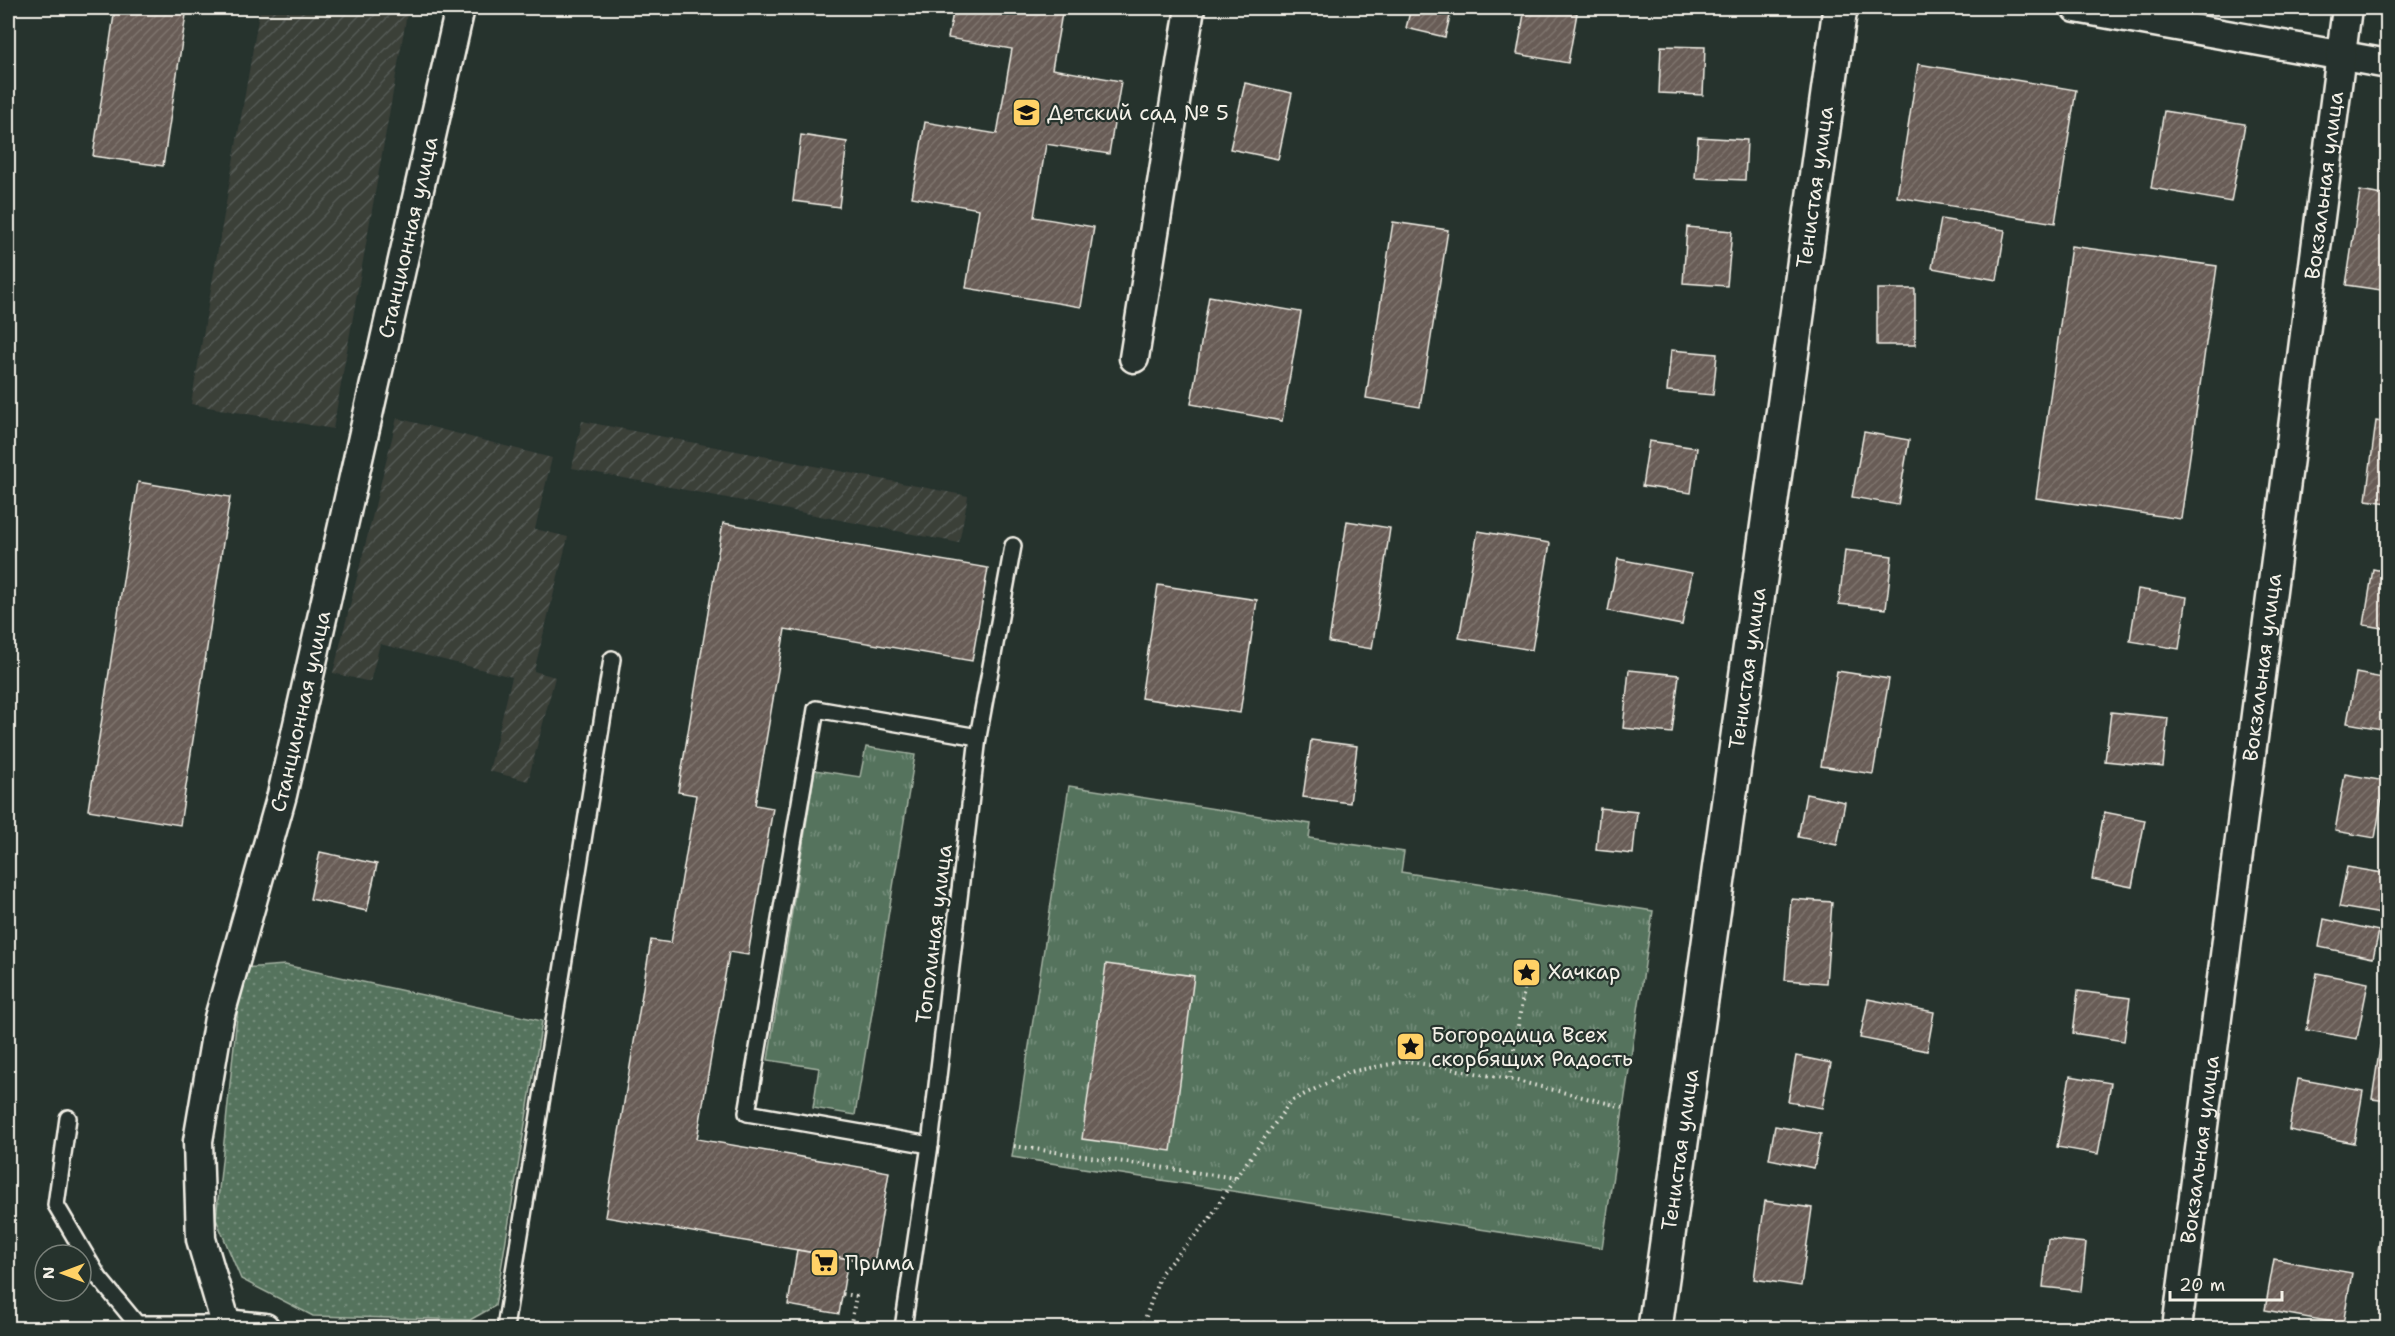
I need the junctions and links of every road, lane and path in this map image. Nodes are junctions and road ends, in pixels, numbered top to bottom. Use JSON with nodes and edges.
{"nodes":[{"id":1,"x":460,"y":8,"type":"edge"},
{"id":2,"x":1190,"y":8,"type":"edge"},
{"id":3,"x":1840,"y":8,"type":"edge"},
{"id":4,"x":2076,"y":8,"type":"edge"},
{"id":5,"x":2347,"y":8,"type":"edge"},
{"id":6,"x":2340,"y":56,"type":"junction"},
{"id":7,"x":2388,"y":64,"type":"edge"},
{"id":8,"x":1134,"y":358,"type":"dead end"},
{"id":9,"x":1013,"y":546,"type":"dead end"},
{"id":10,"x":612,"y":659,"type":"dead end"},
{"id":11,"x":978,"y":737,"type":"junction"},
{"id":12,"x":1527,"y":972,"type":"dead end"},
{"id":13,"x":1410,"y":1047,"type":"dead end"},
{"id":14,"x":1407,"y":1061,"type":"junction"},
{"id":15,"x":1509,"y":1079,"type":"junction"},
{"id":16,"x":1623,"y":1107,"type":"dead end"},
{"id":17,"x":68,"y":1119,"type":"dead end"},
{"id":18,"x":930,"y":1145,"type":"junction"},
{"id":19,"x":1014,"y":1146,"type":"dead end"},
{"id":20,"x":1235,"y":1178,"type":"junction"},
{"id":21,"x":843,"y":1294,"type":"dead end"},
{"id":22,"x":226,"y":1323,"type":"junction"},
{"id":23,"x":136,"y":1326,"type":"edge"},
{"id":24,"x":266,"y":1329,"type":"edge"},
{"id":25,"x":505,"y":1329,"type":"edge"},
{"id":26,"x":850,"y":1329,"type":"edge"},
{"id":27,"x":903,"y":1329,"type":"edge"},
{"id":28,"x":1142,"y":1329,"type":"edge"},
{"id":29,"x":1655,"y":1329,"type":"edge"},
{"id":30,"x":2177,"y":1329,"type":"edge"}],
"edges":[{"from":1,"to":22,"type":"street","name":"Станционная улица"},
{"from":2,"to":8,"type":"street"},
{"from":3,"to":29,"type":"street","name":"Тенистая улица"},
{"from":4,"to":6,"type":"street"},
{"from":5,"to":6,"type":"street","name":"Вокзальная улица"},
{"from":6,"to":7,"type":"street"},
{"from":6,"to":30,"type":"street","name":"Вокзальная улица"},
{"from":9,"to":11,"type":"lane","name":"Тополиная улица"},
{"from":10,"to":25,"type":"lane"},
{"from":11,"to":18,"type":"lane","name":"Тополиная улица"},
{"from":11,"to":18,"type":"lane"},
{"from":12,"to":15,"type":"path"},
{"from":13,"to":14,"type":"path"},
{"from":14,"to":15,"type":"path"},
{"from":14,"to":20,"type":"path"},
{"from":15,"to":16,"type":"path"},
{"from":17,"to":23,"type":"lane"},
{"from":18,"to":27,"type":"lane","name":"Тополиная улица"},
{"from":19,"to":20,"type":"path"},
{"from":20,"to":28,"type":"path"},
{"from":21,"to":26,"type":"path"},
{"from":22,"to":23,"type":"lane"},
{"from":22,"to":24,"type":"street"}]}
